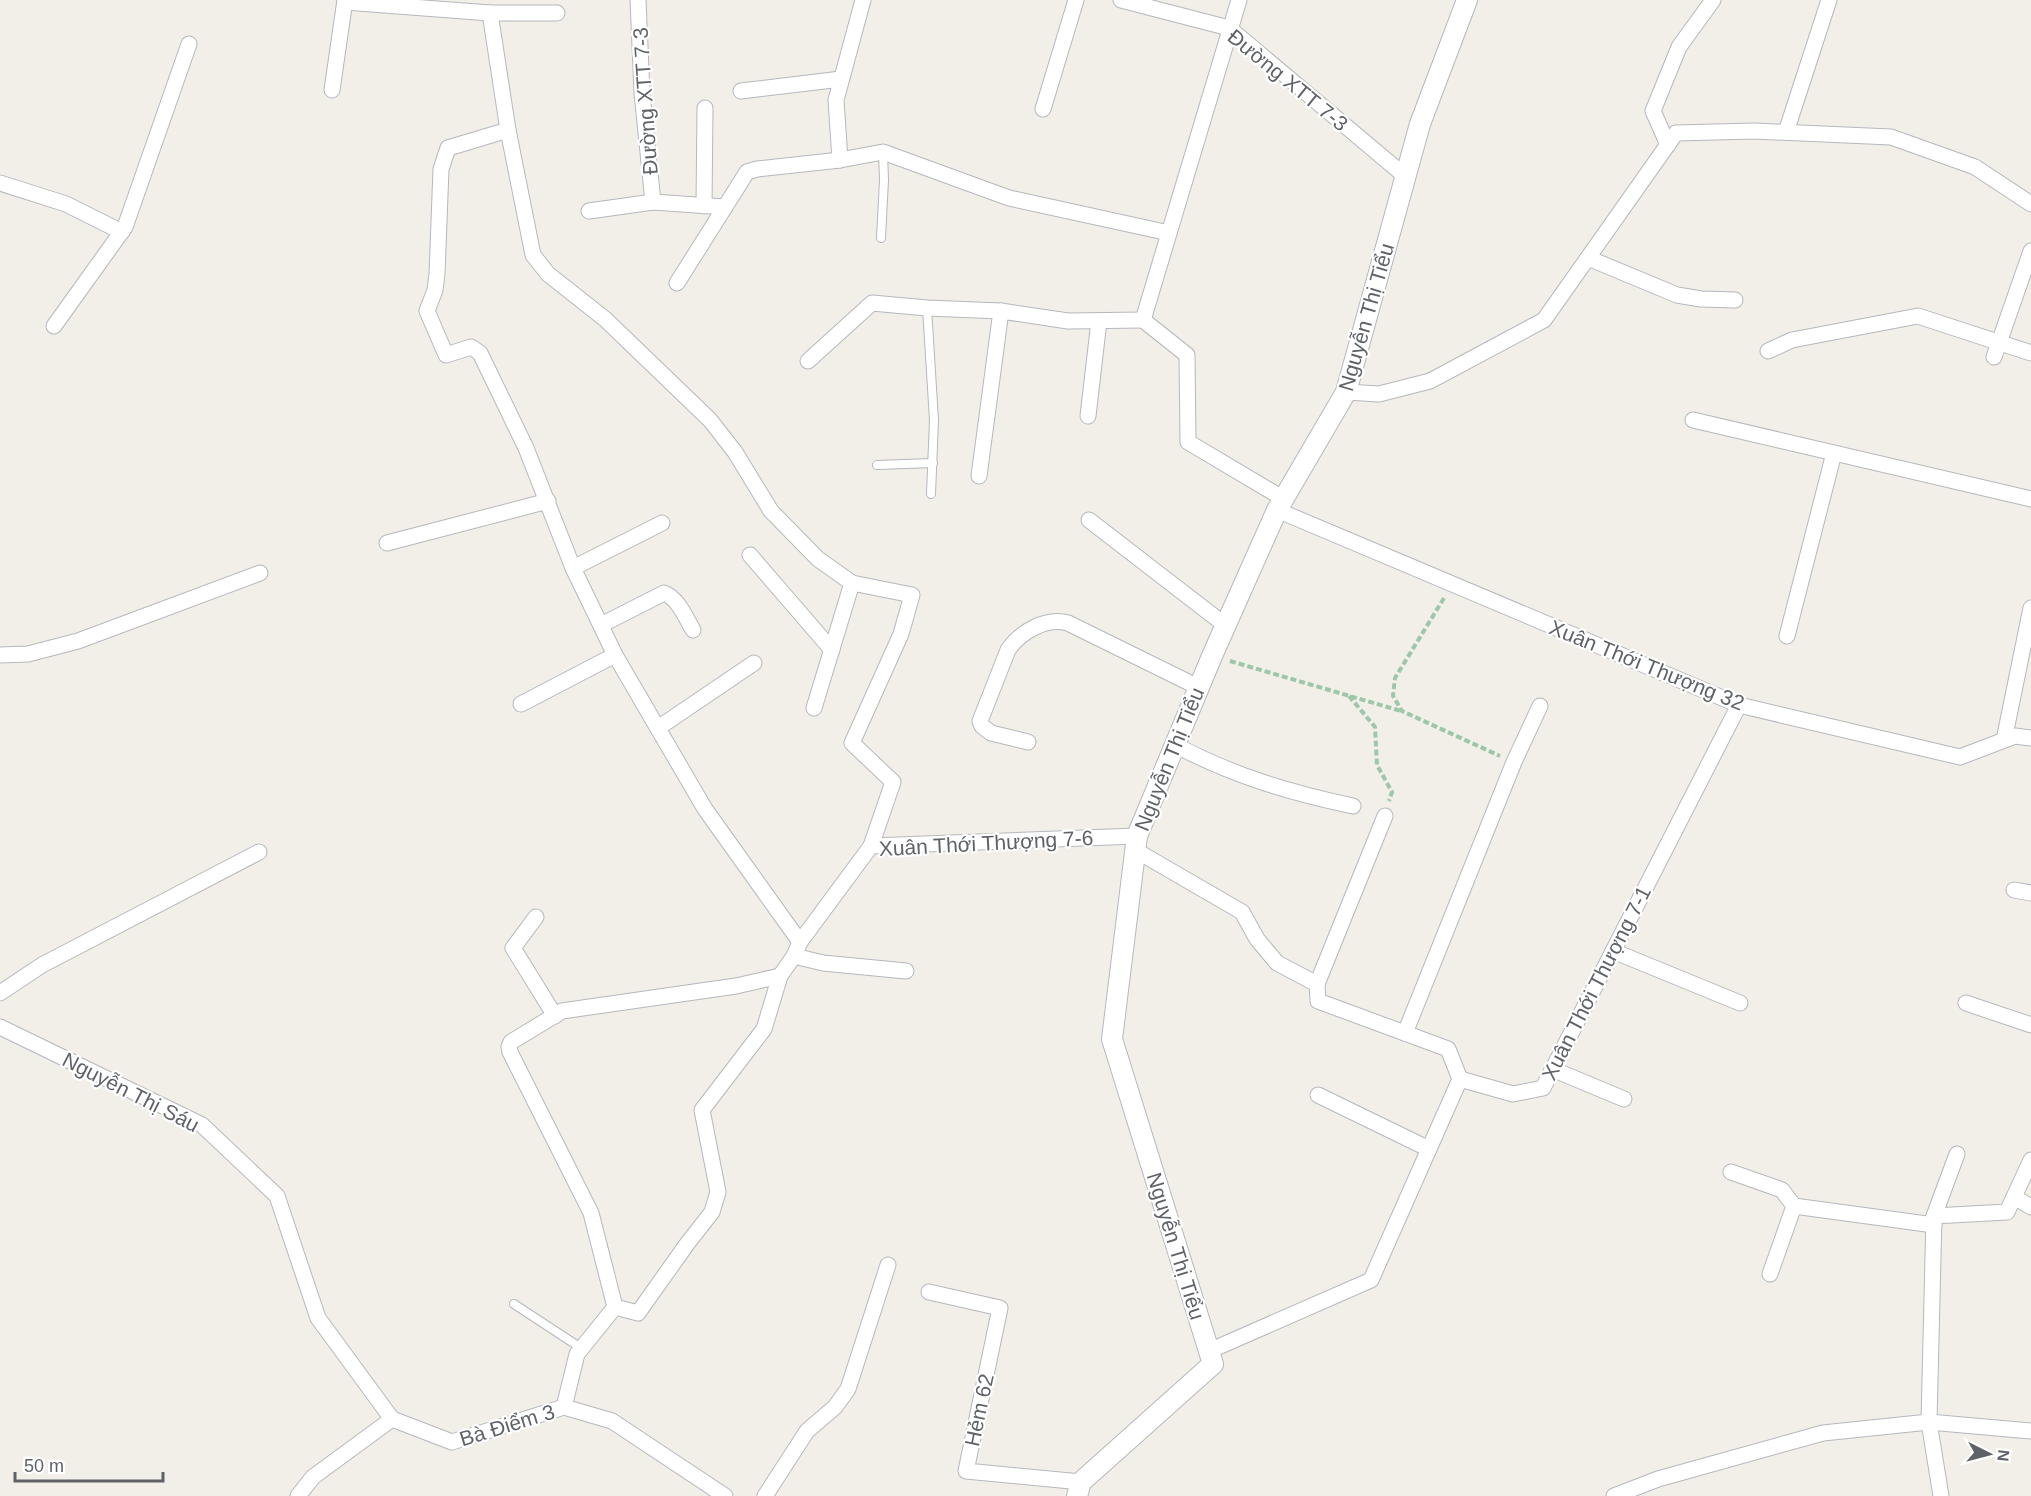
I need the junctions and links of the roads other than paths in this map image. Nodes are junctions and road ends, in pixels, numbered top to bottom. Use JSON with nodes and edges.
{"nodes":[{"id":1,"x":638,"y":0,"type":"edge"},
{"id":2,"x":863,"y":0,"type":"edge"},
{"id":3,"x":1076,"y":0,"type":"edge"},
{"id":4,"x":1121,"y":0,"type":"edge"},
{"id":5,"x":1239,"y":0,"type":"edge"},
{"id":6,"x":1467,"y":0,"type":"edge"},
{"id":7,"x":1713,"y":0,"type":"edge"},
{"id":8,"x":1830,"y":0,"type":"edge"},
{"id":9,"x":345,"y":1,"type":"edge"},
{"id":10,"x":490,"y":13,"type":"junction"},
{"id":11,"x":557,"y":13,"type":"dead end"},
{"id":12,"x":1229,"y":28,"type":"junction"},
{"id":13,"x":189,"y":44,"type":"dead end"},
{"id":14,"x":841,"y":79,"type":"junction"},
{"id":15,"x":332,"y":90,"type":"dead end"},
{"id":16,"x":741,"y":91,"type":"dead end"},
{"id":17,"x":705,"y":108,"type":"dead end"},
{"id":18,"x":1043,"y":109,"type":"dead end"},
{"id":19,"x":508,"y":130,"type":"junction"},
{"id":20,"x":1786,"y":132,"type":"junction"},
{"id":21,"x":1668,"y":145,"type":"junction"},
{"id":22,"x":883,"y":152,"type":"junction"},
{"id":23,"x":840,"y":160,"type":"junction"},
{"id":24,"x":1406,"y":176,"type":"junction"},
{"id":25,"x":0,"y":183,"type":"edge"},
{"id":26,"x":653,"y":202,"type":"junction"},
{"id":27,"x":2031,"y":204,"type":"edge"},
{"id":28,"x":704,"y":206,"type":"junction"},
{"id":29,"x":725,"y":207,"type":"junction"},
{"id":30,"x":589,"y":211,"type":"dead end"},
{"id":31,"x":122,"y":232,"type":"junction"},
{"id":32,"x":1169,"y":233,"type":"junction"},
{"id":33,"x":881,"y":238,"type":"dead end"},
{"id":34,"x":2031,"y":251,"type":"edge"},
{"id":35,"x":1588,"y":258,"type":"junction"},
{"id":36,"x":677,"y":283,"type":"dead end"},
{"id":37,"x":1735,"y":300,"type":"dead end"},
{"id":38,"x":927,"y":308,"type":"junction"},
{"id":39,"x":1001,"y":311,"type":"junction"},
{"id":40,"x":1143,"y":320,"type":"junction"},
{"id":41,"x":1099,"y":321,"type":"junction"},
{"id":42,"x":54,"y":326,"type":"dead end"},
{"id":43,"x":1999,"y":342,"type":"junction"},
{"id":44,"x":1768,"y":351,"type":"dead end"},
{"id":45,"x":2031,"y":353,"type":"edge"},
{"id":46,"x":1994,"y":357,"type":"dead end"},
{"id":47,"x":808,"y":361,"type":"dead end"},
{"id":48,"x":1346,"y":392,"type":"junction"},
{"id":49,"x":1088,"y":416,"type":"dead end"},
{"id":50,"x":1693,"y":420,"type":"dead end"},
{"id":51,"x":1834,"y":453,"type":"junction"},
{"id":52,"x":933,"y":463,"type":"junction"},
{"id":53,"x":877,"y":465,"type":"dead end"},
{"id":54,"x":979,"y":476,"type":"dead end"},
{"id":55,"x":931,"y":494,"type":"dead end"},
{"id":56,"x":2031,"y":499,"type":"edge"},
{"id":57,"x":548,"y":501,"type":"junction"},
{"id":58,"x":1280,"y":504,"type":"junction"},
{"id":59,"x":1089,"y":520,"type":"dead end"},
{"id":60,"x":662,"y":523,"type":"dead end"},
{"id":61,"x":387,"y":543,"type":"dead end"},
{"id":62,"x":750,"y":555,"type":"dead end"},
{"id":63,"x":573,"y":568,"type":"junction"},
{"id":64,"x":260,"y":573,"type":"dead end"},
{"id":65,"x":852,"y":583,"type":"junction"},
{"id":66,"x":2031,"y":608,"type":"edge"},
{"id":67,"x":601,"y":625,"type":"junction"},
{"id":68,"x":1225,"y":625,"type":"junction"},
{"id":69,"x":693,"y":630,"type":"dead end"},
{"id":70,"x":1787,"y":636,"type":"dead end"},
{"id":71,"x":832,"y":650,"type":"junction"},
{"id":72,"x":0,"y":655,"type":"edge"},
{"id":73,"x":615,"y":655,"type":"junction"},
{"id":74,"x":754,"y":663,"type":"dead end"},
{"id":75,"x":1198,"y":687,"type":"junction"},
{"id":76,"x":521,"y":704,"type":"dead end"},
{"id":77,"x":1739,"y":705,"type":"junction"},
{"id":78,"x":1540,"y":706,"type":"dead end"},
{"id":79,"x":814,"y":708,"type":"dead end"},
{"id":80,"x":658,"y":728,"type":"junction"},
{"id":81,"x":2031,"y":738,"type":"edge"},
{"id":82,"x":2004,"y":740,"type":"junction"},
{"id":83,"x":1028,"y":742,"type":"dead end"},
{"id":84,"x":1175,"y":745,"type":"junction"},
{"id":85,"x":1353,"y":806,"type":"dead end"},
{"id":86,"x":1385,"y":816,"type":"road end"},
{"id":87,"x":1136,"y":843,"type":"junction"},
{"id":88,"x":871,"y":846,"type":"junction"},
{"id":89,"x":259,"y":852,"type":"dead end"},
{"id":90,"x":2014,"y":890,"type":"dead end"},
{"id":91,"x":2031,"y":893,"type":"edge"},
{"id":92,"x":536,"y":917,"type":"dead end"},
{"id":93,"x":797,"y":949,"type":"junction"},
{"id":94,"x":1613,"y":951,"type":"junction"},
{"id":95,"x":906,"y":971,"type":"dead end"},
{"id":96,"x":780,"y":976,"type":"junction"},
{"id":97,"x":1317,"y":984,"type":"junction"},
{"id":98,"x":0,"y":993,"type":"edge"},
{"id":99,"x":1740,"y":1003,"type":"dead end"},
{"id":100,"x":1966,"y":1003,"type":"dead end"},
{"id":101,"x":555,"y":1016,"type":"junction"},
{"id":102,"x":2031,"y":1025,"type":"edge"},
{"id":103,"x":0,"y":1027,"type":"edge"},
{"id":104,"x":1405,"y":1033,"type":"junction"},
{"id":105,"x":1552,"y":1069,"type":"junction"},
{"id":106,"x":1460,"y":1079,"type":"junction"},
{"id":107,"x":1318,"y":1095,"type":"dead end"},
{"id":108,"x":1624,"y":1099,"type":"dead end"},
{"id":109,"x":1429,"y":1149,"type":"junction"},
{"id":110,"x":1957,"y":1154,"type":"dead end"},
{"id":111,"x":2031,"y":1160,"type":"edge"},
{"id":112,"x":1731,"y":1172,"type":"dead end"},
{"id":113,"x":2014,"y":1197,"type":"junction"},
{"id":114,"x":1794,"y":1206,"type":"junction"},
{"id":115,"x":2031,"y":1207,"type":"edge"},
{"id":116,"x":1934,"y":1220,"type":"junction"},
{"id":117,"x":888,"y":1265,"type":"dead end"},
{"id":118,"x":1770,"y":1274,"type":"dead end"},
{"id":119,"x":929,"y":1293,"type":"dead end"},
{"id":120,"x":514,"y":1304,"type":"dead end"},
{"id":121,"x":615,"y":1307,"type":"junction"},
{"id":122,"x":581,"y":1348,"type":"junction"},
{"id":123,"x":1209,"y":1351,"type":"junction"},
{"id":124,"x":564,"y":1407,"type":"junction"},
{"id":125,"x":392,"y":1419,"type":"junction"},
{"id":126,"x":1929,"y":1422,"type":"junction"},
{"id":127,"x":2031,"y":1431,"type":"edge"},
{"id":128,"x":1079,"y":1489,"type":"edge"},
{"id":129,"x":298,"y":1496,"type":"edge"},
{"id":130,"x":725,"y":1496,"type":"edge"},
{"id":131,"x":765,"y":1496,"type":"edge"},
{"id":132,"x":1614,"y":1496,"type":"edge"},
{"id":133,"x":1941,"y":1496,"type":"edge"}],
"edges":[{"from":1,"to":26,"type":"street","name":"Đường XTT 7-3"},
{"from":2,"to":14,"type":"street"},
{"from":3,"to":18,"type":"street"},
{"from":4,"to":12,"type":"street","name":"Đường XTT 7-3"},
{"from":5,"to":12,"type":"street"},
{"from":6,"to":24,"type":"street","name":"Nguyễn Thị Tiểu"},
{"from":7,"to":21,"type":"street"},
{"from":8,"to":20,"type":"street"},
{"from":9,"to":10,"type":"street"},
{"from":9,"to":15,"type":"street"},
{"from":10,"to":11,"type":"street"},
{"from":10,"to":19,"type":"street"},
{"from":12,"to":24,"type":"street","name":"Đường XTT 7-3"},
{"from":12,"to":32,"type":"street"},
{"from":13,"to":31,"type":"street"},
{"from":14,"to":16,"type":"street"},
{"from":14,"to":23,"type":"street"},
{"from":17,"to":28,"type":"street"},
{"from":19,"to":57,"type":"street"},
{"from":19,"to":65,"type":"street"},
{"from":20,"to":21,"type":"street"},
{"from":20,"to":27,"type":"street"},
{"from":21,"to":35,"type":"street"},
{"from":22,"to":23,"type":"street"},
{"from":22,"to":32,"type":"street"},
{"from":22,"to":33,"type":"lane"},
{"from":23,"to":29,"type":"street"},
{"from":24,"to":48,"type":"street","name":"Nguyễn Thị Tiểu"},
{"from":25,"to":31,"type":"street"},
{"from":26,"to":28,"type":"street"},
{"from":26,"to":30,"type":"street"},
{"from":28,"to":29,"type":"street"},
{"from":29,"to":36,"type":"street"},
{"from":31,"to":42,"type":"street"},
{"from":32,"to":40,"type":"street"},
{"from":34,"to":43,"type":"street"},
{"from":35,"to":37,"type":"street"},
{"from":35,"to":48,"type":"street"},
{"from":38,"to":39,"type":"street"},
{"from":38,"to":47,"type":"street"},
{"from":38,"to":52,"type":"lane"},
{"from":39,"to":41,"type":"street"},
{"from":39,"to":54,"type":"street"},
{"from":40,"to":41,"type":"street"},
{"from":40,"to":58,"type":"street","name":"Xuân Thới Thượng 32"},
{"from":41,"to":49,"type":"street"},
{"from":43,"to":44,"type":"street"},
{"from":43,"to":45,"type":"street"},
{"from":43,"to":46,"type":"street"},
{"from":48,"to":58,"type":"street","name":"Nguyễn Thị Tiểu"},
{"from":50,"to":51,"type":"street"},
{"from":51,"to":56,"type":"street"},
{"from":51,"to":70,"type":"street"},
{"from":52,"to":53,"type":"lane"},
{"from":52,"to":55,"type":"lane"},
{"from":57,"to":61,"type":"street"},
{"from":57,"to":63,"type":"street"},
{"from":58,"to":68,"type":"street","name":"Nguyễn Thị Tiểu"},
{"from":58,"to":77,"type":"street","name":"Xuân Thới Thượng 32"},
{"from":59,"to":68,"type":"street"},
{"from":60,"to":63,"type":"street"},
{"from":62,"to":71,"type":"street"},
{"from":63,"to":67,"type":"street"},
{"from":64,"to":72,"type":"street"},
{"from":65,"to":71,"type":"street"},
{"from":65,"to":88,"type":"street"},
{"from":66,"to":82,"type":"street"},
{"from":67,"to":69,"type":"street"},
{"from":67,"to":73,"type":"street"},
{"from":68,"to":75,"type":"street","name":"Nguyễn Thị Tiểu"},
{"from":71,"to":79,"type":"street"},
{"from":73,"to":76,"type":"street"},
{"from":73,"to":80,"type":"street"},
{"from":74,"to":80,"type":"street"},
{"from":75,"to":83,"type":"street"},
{"from":75,"to":84,"type":"street","name":"Nguyễn Thị Tiểu"},
{"from":77,"to":82,"type":"street","name":"Xuân Thới Thượng 32"},
{"from":77,"to":94,"type":"street","name":"Xuân Thới Thượng 7-1"},
{"from":78,"to":104,"type":"street"},
{"from":80,"to":93,"type":"street"},
{"from":81,"to":82,"type":"street","name":"Xuân Thới Thượng 32"},
{"from":84,"to":85,"type":"street"},
{"from":84,"to":87,"type":"street","name":"Nguyễn Thị Tiểu"},
{"from":86,"to":97,"type":"street"},
{"from":87,"to":88,"type":"street","name":"Xuân Thới Thượng 7-6"},
{"from":87,"to":97,"type":"street"},
{"from":87,"to":123,"type":"street","name":"Nguyễn Thị Tiểu"},
{"from":88,"to":93,"type":"street","name":"Xuân Thới Thượng 7-6"},
{"from":89,"to":98,"type":"street"},
{"from":90,"to":91,"type":"street"},
{"from":92,"to":101,"type":"street"},
{"from":93,"to":95,"type":"street"},
{"from":93,"to":96,"type":"street","name":"Xuân Thới Thượng 7-6"},
{"from":94,"to":99,"type":"street"},
{"from":94,"to":105,"type":"street","name":"Xuân Thới Thượng 7-1"},
{"from":96,"to":101,"type":"street"},
{"from":96,"to":121,"type":"street","name":"Xuân Thới Thượng 7-6"},
{"from":97,"to":104,"type":"street"},
{"from":100,"to":102,"type":"street"},
{"from":101,"to":121,"type":"street"},
{"from":103,"to":125,"type":"street","name":"Nguyễn Thị Sáu"},
{"from":104,"to":106,"type":"street"},
{"from":105,"to":106,"type":"street","name":"Xuân Thới Thượng 7-1"},
{"from":105,"to":108,"type":"street"},
{"from":106,"to":109,"type":"street"},
{"from":107,"to":109,"type":"street"},
{"from":109,"to":123,"type":"street"},
{"from":110,"to":116,"type":"street"},
{"from":111,"to":113,"type":"street"},
{"from":112,"to":114,"type":"street"},
{"from":113,"to":115,"type":"street"},
{"from":113,"to":116,"type":"street"},
{"from":114,"to":116,"type":"street"},
{"from":114,"to":118,"type":"street"},
{"from":116,"to":126,"type":"street"},
{"from":117,"to":131,"type":"street"},
{"from":119,"to":128,"type":"street","name":"Hẻm 62"},
{"from":120,"to":122,"type":"lane"},
{"from":121,"to":122,"type":"street"},
{"from":122,"to":124,"type":"street"},
{"from":123,"to":128,"type":"street"},
{"from":124,"to":125,"type":"street","name":"Bà Điểm 3"},
{"from":124,"to":130,"type":"street","name":"Bà Điểm 3"},
{"from":125,"to":129,"type":"street"},
{"from":126,"to":127,"type":"street"},
{"from":126,"to":132,"type":"street"},
{"from":126,"to":133,"type":"street"}]}
